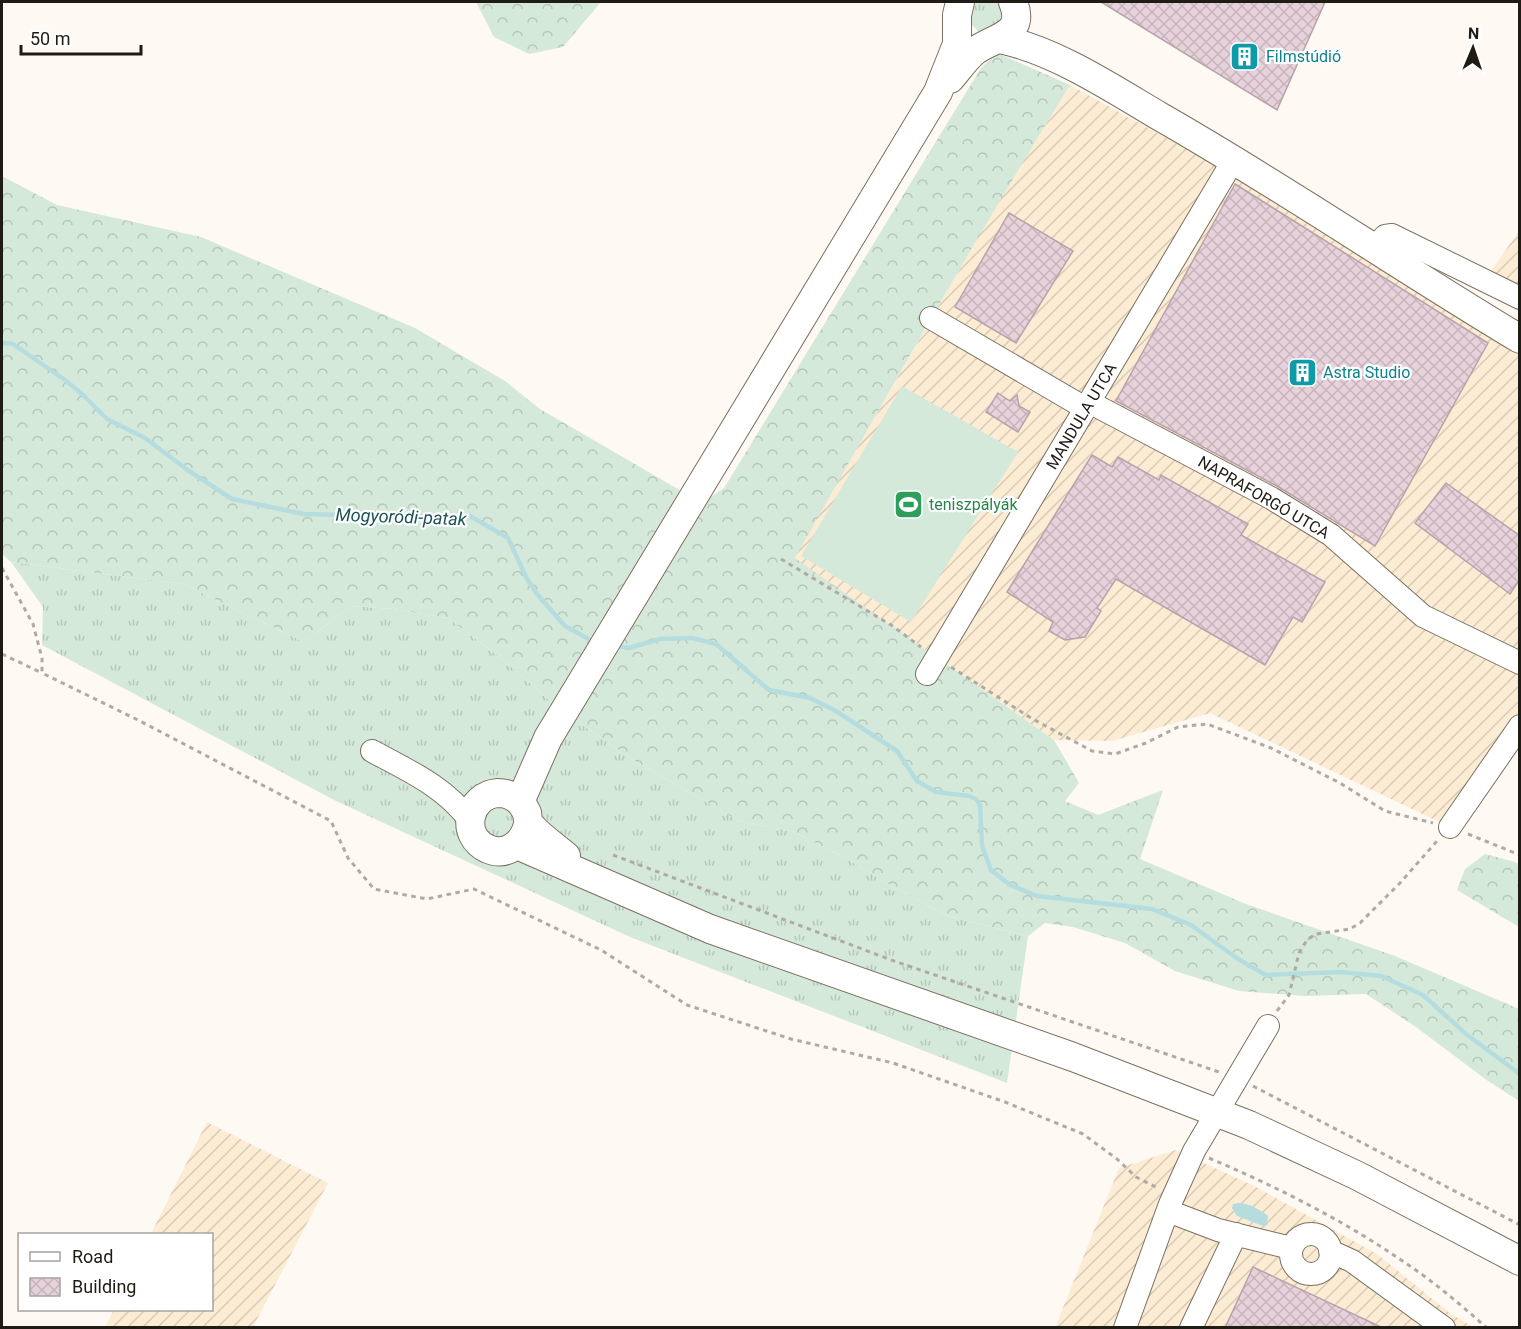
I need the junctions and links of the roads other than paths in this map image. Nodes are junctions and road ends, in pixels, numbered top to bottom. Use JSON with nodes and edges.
{"nodes":[{"id":1,"x":1014,"y":4,"type":"edge"},
{"id":2,"x":956,"y":10,"type":"edge"},
{"id":3,"x":995,"y":41,"type":"junction"},
{"id":4,"x":1081,"y":71,"type":"junction"},
{"id":5,"x":938,"y":92,"type":"junction"},
{"id":6,"x":1234,"y":159,"type":"junction"},
{"id":7,"x":1374,"y":248,"type":"junction"},
{"id":8,"x":1520,"y":298,"type":"edge"},
{"id":9,"x":931,"y":318,"type":"dead end"},
{"id":10,"x":1520,"y":339,"type":"edge"},
{"id":11,"x":1087,"y":405,"type":"junction"},
{"id":12,"x":1520,"y":663,"type":"edge"},
{"id":13,"x":932,"y":666,"type":"road end"},
{"id":14,"x":1520,"y":726,"type":"edge"},
{"id":15,"x":375,"y":747,"type":"dead end"},
{"id":16,"x":504,"y":813,"type":"junction"},
{"id":17,"x":1450,"y":827,"type":"road end"},
{"id":18,"x":1268,"y":1026,"type":"road end"},
{"id":19,"x":1217,"y":1112,"type":"junction"},
{"id":20,"x":1171,"y":1203,"type":"junction"},
{"id":21,"x":1236,"y":1234,"type":"junction"},
{"id":22,"x":1292,"y":1248,"type":"junction"},
{"id":23,"x":1330,"y":1251,"type":"junction"},
{"id":24,"x":1520,"y":1262,"type":"edge"},
{"id":25,"x":1125,"y":1328,"type":"edge"},
{"id":26,"x":1191,"y":1328,"type":"edge"},
{"id":27,"x":1444,"y":1328,"type":"edge"}],
"edges":[{"from":1,"to":3,"type":"main road"},
{"from":1,"to":4,"type":"main road"},
{"from":2,"to":3,"type":"main road"},
{"from":2,"to":5,"type":"main road"},
{"from":3,"to":4,"type":"main road"},
{"from":3,"to":5,"type":"main road"},
{"from":4,"to":6,"type":"main road"},
{"from":5,"to":16,"type":"main road"},
{"from":6,"to":7,"type":"main road"},
{"from":6,"to":11,"type":"street","name":"MANDULA UTCA"},
{"from":7,"to":8,"type":"street"},
{"from":7,"to":10,"type":"main road"},
{"from":9,"to":11,"type":"street","name":"NAPRAFORGÓ UTCA"},
{"from":11,"to":12,"type":"street","name":"NAPRAFORGÓ UTCA"},
{"from":11,"to":13,"type":"street","name":"MANDULA UTCA"},
{"from":14,"to":17,"type":"street"},
{"from":15,"to":16,"type":"street"},
{"from":16,"to":19,"type":"main road"},
{"from":18,"to":19,"type":"street"},
{"from":19,"to":20,"type":"street"},
{"from":19,"to":24,"type":"main road"},
{"from":20,"to":21,"type":"street"},
{"from":20,"to":25,"type":"street"},
{"from":21,"to":22,"type":"street"},
{"from":21,"to":26,"type":"street"},
{"from":22,"to":23,"type":"street"},
{"from":22,"to":23,"type":"street"},
{"from":23,"to":27,"type":"street"}]}
